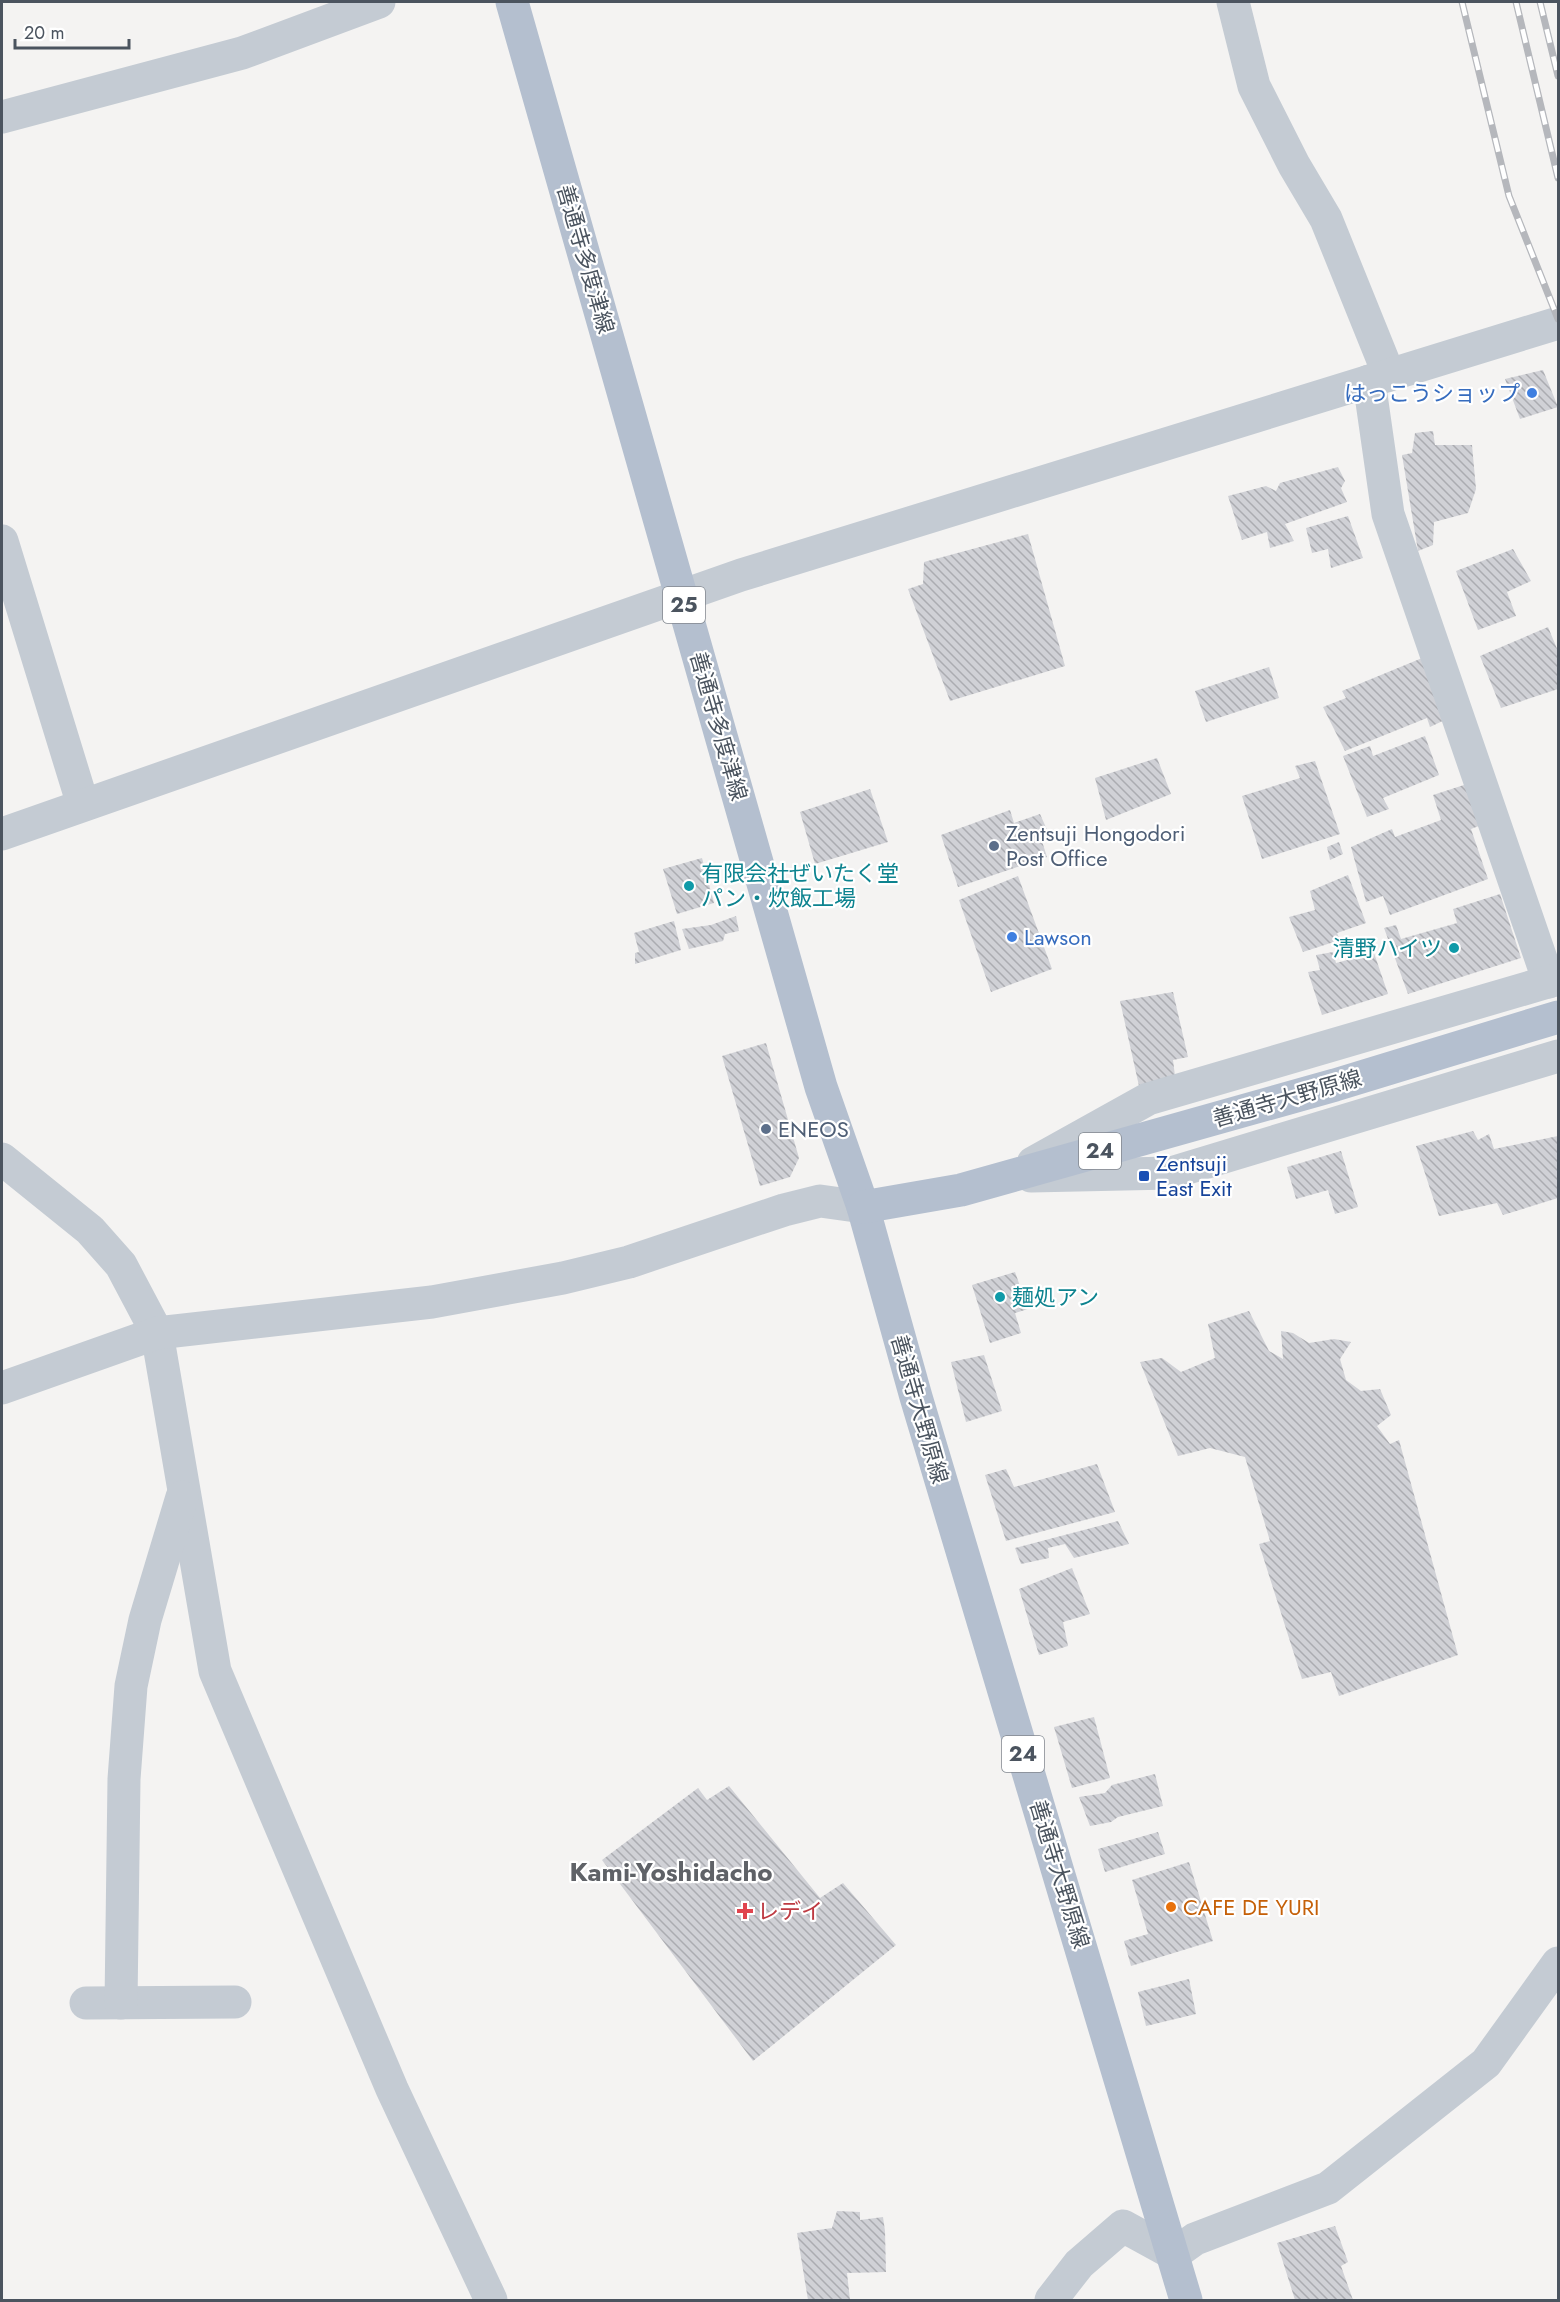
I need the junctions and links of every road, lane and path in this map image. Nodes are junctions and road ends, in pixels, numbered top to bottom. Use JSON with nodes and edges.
{"nodes":[{"id":1,"x":380,"y":2,"type":"edge"},
{"id":2,"x":512,"y":2,"type":"edge"},
{"id":3,"x":1233,"y":2,"type":"edge"},
{"id":4,"x":2,"y":117,"type":"edge"},
{"id":5,"x":1558,"y":323,"type":"edge"},
{"id":6,"x":1379,"y":378,"type":"junction"},
{"id":7,"x":2,"y":541,"type":"edge"},
{"id":8,"x":682,"y":595,"type":"junction"},
{"id":9,"x":83,"y":805,"type":"junction"},
{"id":10,"x":2,"y":834,"type":"edge"},
{"id":11,"x":1554,"y":980,"type":"edge"},
{"id":12,"x":1558,"y":1017,"type":"edge"},
{"id":13,"x":1558,"y":1056,"type":"edge"},
{"id":14,"x":2,"y":1159,"type":"edge"},
{"id":15,"x":1009,"y":1176,"type":"junction"},
{"id":16,"x":863,"y":1207,"type":"junction"},
{"id":17,"x":157,"y":1333,"type":"junction"},
{"id":18,"x":2,"y":1388,"type":"edge"},
{"id":19,"x":185,"y":1490,"type":"junction"},
{"id":20,"x":1558,"y":1963,"type":"edge"},
{"id":21,"x":235,"y":2002,"type":"dead end"},
{"id":22,"x":86,"y":2003,"type":"dead end"},
{"id":23,"x":121,"y":2003,"type":"junction"},
{"id":24,"x":1174,"y":2254,"type":"junction"},
{"id":25,"x":491,"y":2301,"type":"edge"},
{"id":26,"x":1051,"y":2301,"type":"edge"},
{"id":27,"x":1186,"y":2301,"type":"edge"}],
"edges":[{"from":1,"to":4,"type":"street"},
{"from":2,"to":8,"type":"main road","name":"善通寺多度津線","number":"25"},
{"from":3,"to":6,"type":"street"},
{"from":5,"to":6,"type":"street"},
{"from":6,"to":8,"type":"street"},
{"from":6,"to":11,"type":"street"},
{"from":7,"to":9,"type":"street"},
{"from":8,"to":9,"type":"street"},
{"from":8,"to":16,"type":"main road","name":"善通寺多度津線","number":"25"},
{"from":9,"to":10,"type":"street"},
{"from":11,"to":15,"type":"street"},
{"from":12,"to":15,"type":"main road","name":"善通寺大野原線","number":"24"},
{"from":13,"to":15,"type":"street"},
{"from":14,"to":17,"type":"street"},
{"from":15,"to":16,"type":"main road","name":"善通寺大野原線","number":"24"},
{"from":16,"to":17,"type":"street"},
{"from":16,"to":24,"type":"main road","name":"善通寺大野原線","number":"24"},
{"from":17,"to":18,"type":"street"},
{"from":17,"to":19,"type":"street"},
{"from":19,"to":23,"type":"street"},
{"from":19,"to":25,"type":"street"},
{"from":20,"to":24,"type":"street"},
{"from":21,"to":23,"type":"street"},
{"from":22,"to":23,"type":"street"},
{"from":24,"to":26,"type":"street"},
{"from":24,"to":27,"type":"main road","name":"善通寺大野原線","number":"24"}]}
